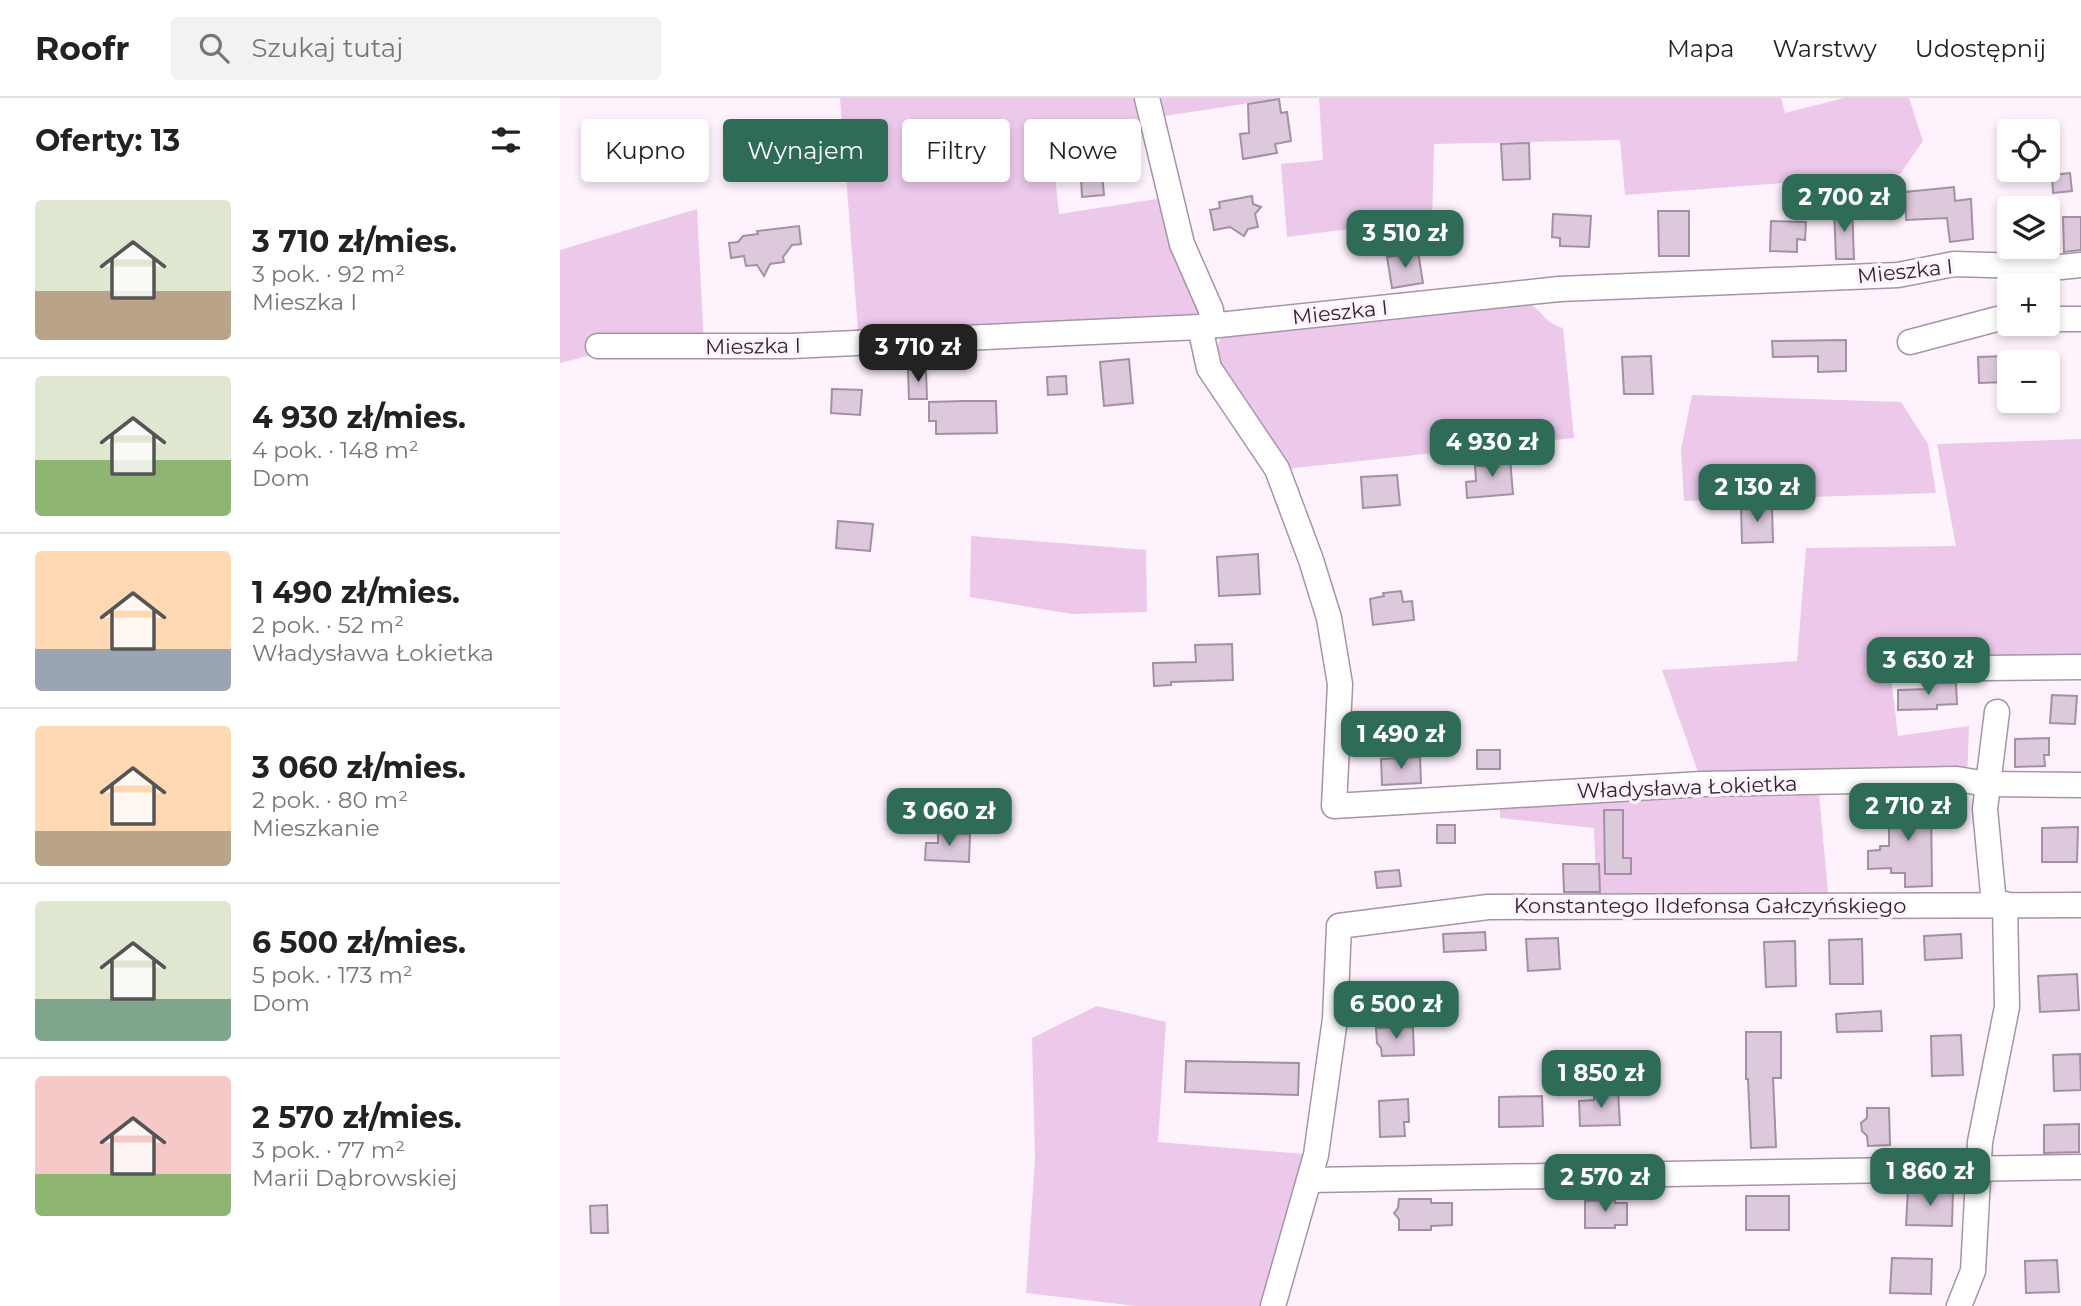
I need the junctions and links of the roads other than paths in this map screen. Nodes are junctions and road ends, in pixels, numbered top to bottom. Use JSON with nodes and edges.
{"nodes":[{"id":1,"x":1147,"y":98,"type":"edge"},
{"id":2,"x":2081,"y":265,"type":"edge"},
{"id":3,"x":1997,"y":319,"type":"edge"},
{"id":4,"x":2060,"y":319,"type":"edge"},
{"id":5,"x":2081,"y":319,"type":"edge"},
{"id":6,"x":1206,"y":326,"type":"junction"},
{"id":7,"x":1910,"y":342,"type":"dead end"},
{"id":8,"x":598,"y":346,"type":"dead end"},
{"id":9,"x":2081,"y":667,"type":"edge"},
{"id":10,"x":1889,"y":669,"type":"dead end"},
{"id":11,"x":1997,"y":712,"type":"dead end"},
{"id":12,"x":1987,"y":783,"type":"junction"},
{"id":13,"x":2081,"y":785,"type":"edge"},
{"id":14,"x":2000,"y":904,"type":"junction"},
{"id":15,"x":2081,"y":905,"type":"edge"},
{"id":16,"x":1979,"y":1167,"type":"junction"},
{"id":17,"x":2081,"y":1167,"type":"edge"},
{"id":18,"x":1309,"y":1180,"type":"junction"},
{"id":19,"x":1273,"y":1306,"type":"edge"},
{"id":20,"x":1959,"y":1306,"type":"edge"}],
"edges":[{"from":1,"to":6,"type":"street"},
{"from":2,"to":6,"type":"street","name":"Mieszka I"},
{"from":3,"to":7,"type":"street"},
{"from":4,"to":5,"type":"street"},
{"from":6,"to":8,"type":"street","name":"Mieszka I"},
{"from":6,"to":12,"type":"street","name":"Władysława Łokietka"},
{"from":9,"to":10,"type":"street"},
{"from":11,"to":12,"type":"street"},
{"from":12,"to":13,"type":"street","name":"Władysława Łokietka"},
{"from":12,"to":14,"type":"street"},
{"from":14,"to":15,"type":"street","name":"Konstantego Ildefonsa Gałczyńskiego"},
{"from":14,"to":16,"type":"street"},
{"from":14,"to":18,"type":"street","name":"Konstantego Ildefonsa Gałczyńskiego"},
{"from":16,"to":17,"type":"street"},
{"from":16,"to":18,"type":"street"},
{"from":16,"to":20,"type":"street"},
{"from":18,"to":19,"type":"street"}]}
